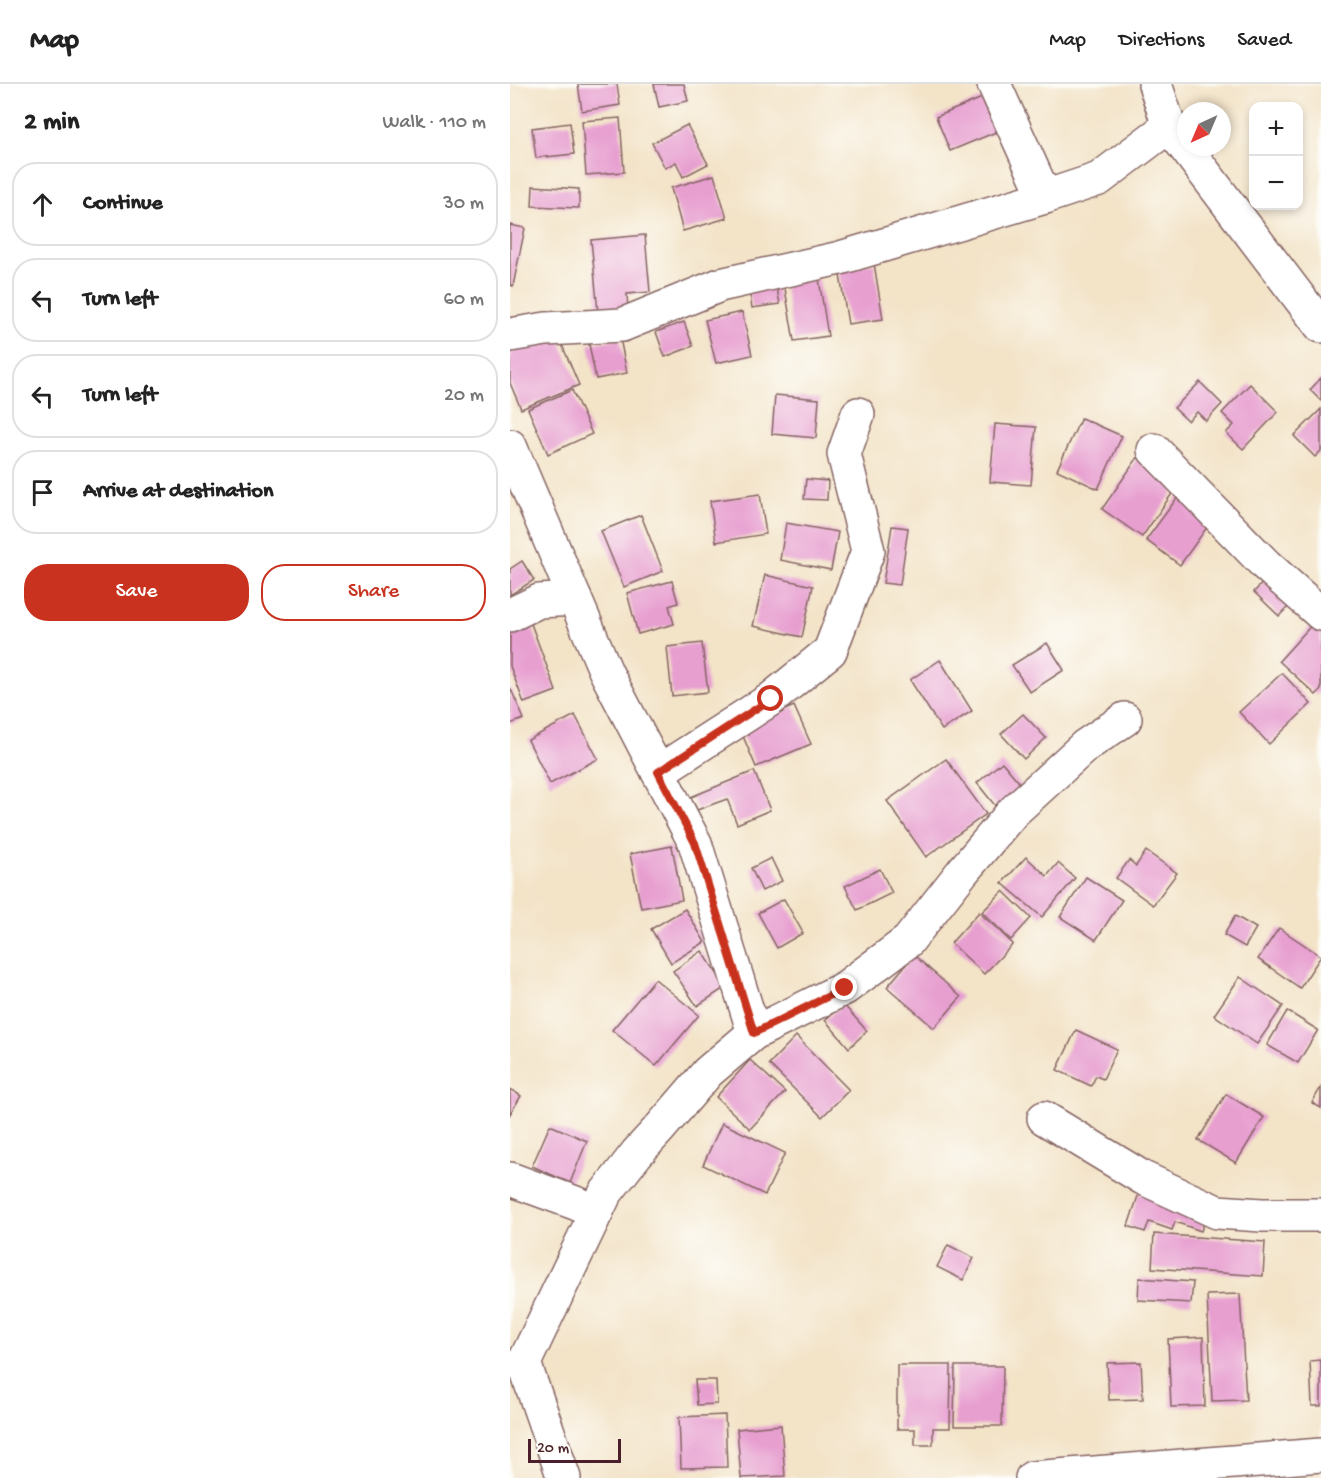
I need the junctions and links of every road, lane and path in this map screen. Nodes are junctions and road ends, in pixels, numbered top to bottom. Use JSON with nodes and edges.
{"nodes":[{"id":1,"x":994,"y":84,"type":"edge"},
{"id":2,"x":1155,"y":84,"type":"edge"},
{"id":3,"x":1169,"y":126,"type":"junction"},
{"id":4,"x":1045,"y":197,"type":"junction"},
{"id":5,"x":1321,"y":326,"type":"edge"},
{"id":6,"x":510,"y":336,"type":"edge"},
{"id":7,"x":858,"y":414,"type":"dead end"},
{"id":8,"x":510,"y":446,"type":"edge"},
{"id":9,"x":1154,"y":450,"type":"dead end"},
{"id":10,"x":574,"y":599,"type":"junction"},
{"id":11,"x":1321,"y":614,"type":"edge"},
{"id":12,"x":510,"y":615,"type":"edge"},
{"id":13,"x":1125,"y":719,"type":"dead end"},
{"id":14,"x":658,"y":772,"type":"junction"},
{"id":15,"x":754,"y":1033,"type":"junction"},
{"id":16,"x":1044,"y":1118,"type":"dead end"},
{"id":17,"x":510,"y":1179,"type":"edge"},
{"id":18,"x":597,"y":1211,"type":"junction"},
{"id":19,"x":1321,"y":1215,"type":"edge"},
{"id":20,"x":1321,"y":1455,"type":"edge"},
{"id":21,"x":1251,"y":1469,"type":"edge"},
{"id":22,"x":564,"y":1478,"type":"edge"},
{"id":23,"x":1034,"y":1478,"type":"edge"}],
"edges":[{"from":1,"to":4,"type":"street"},
{"from":2,"to":3,"type":"street"},
{"from":3,"to":4,"type":"street"},
{"from":3,"to":5,"type":"street"},
{"from":4,"to":6,"type":"street"},
{"from":7,"to":14,"type":"street"},
{"from":8,"to":10,"type":"street"},
{"from":9,"to":11,"type":"street"},
{"from":10,"to":12,"type":"street"},
{"from":10,"to":14,"type":"street"},
{"from":13,"to":15,"type":"street"},
{"from":14,"to":15,"type":"street"},
{"from":15,"to":18,"type":"street"},
{"from":16,"to":19,"type":"street"},
{"from":17,"to":18,"type":"street"},
{"from":18,"to":22,"type":"street"},
{"from":20,"to":21,"type":"street"},
{"from":21,"to":23,"type":"street"}]}
